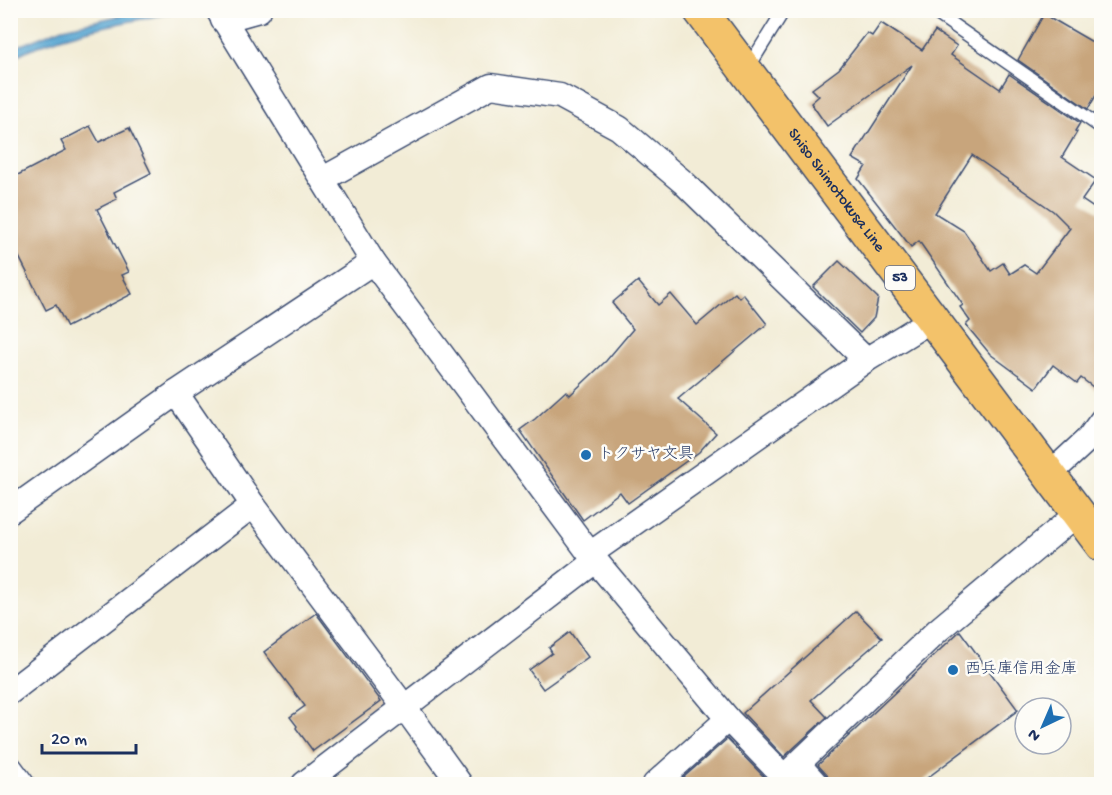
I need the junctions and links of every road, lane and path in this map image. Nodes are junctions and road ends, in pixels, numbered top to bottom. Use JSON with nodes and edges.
{"nodes":[{"id":1,"x":259,"y":10,"type":"edge"},
{"id":2,"x":700,"y":10,"type":"edge"},
{"id":3,"x":784,"y":10,"type":"edge"},
{"id":4,"x":928,"y":10,"type":"edge"},
{"id":5,"x":220,"y":15,"type":"edge"},
{"id":6,"x":746,"y":72,"type":"junction"},
{"id":7,"x":1101,"y":129,"type":"edge"},
{"id":8,"x":323,"y":178,"type":"junction"},
{"id":9,"x":373,"y":262,"type":"junction"},
{"id":10,"x":932,"y":320,"type":"junction"},
{"id":11,"x":866,"y":360,"type":"junction"},
{"id":12,"x":176,"y":393,"type":"junction"},
{"id":13,"x":1101,"y":420,"type":"edge"},
{"id":14,"x":1049,"y":475,"type":"junction"},
{"id":15,"x":253,"y":505,"type":"junction"},
{"id":16,"x":10,"y":511,"type":"edge"},
{"id":17,"x":1077,"y":514,"type":"junction"},
{"id":18,"x":1101,"y":545,"type":"edge"},
{"id":19,"x":592,"y":557,"type":"junction"},
{"id":20,"x":10,"y":692,"type":"edge"},
{"id":21,"x":405,"y":708,"type":"junction"},
{"id":22,"x":728,"y":719,"type":"junction"},
{"id":23,"x":799,"y":765,"type":"junction"},
{"id":24,"x":10,"y":768,"type":"edge"},
{"id":25,"x":22,"y":784,"type":"edge"},
{"id":26,"x":304,"y":784,"type":"edge"},
{"id":27,"x":460,"y":784,"type":"edge"},
{"id":28,"x":655,"y":784,"type":"edge"},
{"id":29,"x":816,"y":784,"type":"edge"}],
"edges":[{"from":1,"to":5,"type":"street"},
{"from":2,"to":6,"type":"main road","name":"Shiso Shimotokusa Line","number":"53"},
{"from":3,"to":6,"type":"lane"},
{"from":4,"to":7,"type":"lane"},
{"from":5,"to":8,"type":"street"},
{"from":6,"to":10,"type":"main road","name":"Shiso Shimotokusa Line","number":"53"},
{"from":8,"to":9,"type":"street"},
{"from":8,"to":11,"type":"street"},
{"from":9,"to":12,"type":"street"},
{"from":9,"to":19,"type":"street"},
{"from":10,"to":11,"type":"street"},
{"from":10,"to":14,"type":"main road","name":"Shiso Shimotokusa Line","number":"53"},
{"from":11,"to":19,"type":"street"},
{"from":12,"to":15,"type":"street"},
{"from":12,"to":16,"type":"street"},
{"from":13,"to":14,"type":"street"},
{"from":14,"to":17,"type":"main road","name":"Shiso Shimotokusa Line","number":"53"},
{"from":15,"to":20,"type":"street"},
{"from":15,"to":21,"type":"street"},
{"from":17,"to":18,"type":"main road","name":"Shiso Shimotokusa Line","number":"53"},
{"from":17,"to":23,"type":"street"},
{"from":19,"to":21,"type":"street"},
{"from":19,"to":22,"type":"street"},
{"from":21,"to":26,"type":"street"},
{"from":21,"to":27,"type":"street"},
{"from":22,"to":23,"type":"street"},
{"from":22,"to":28,"type":"street"},
{"from":23,"to":29,"type":"street"},
{"from":24,"to":25,"type":"street"}]}
